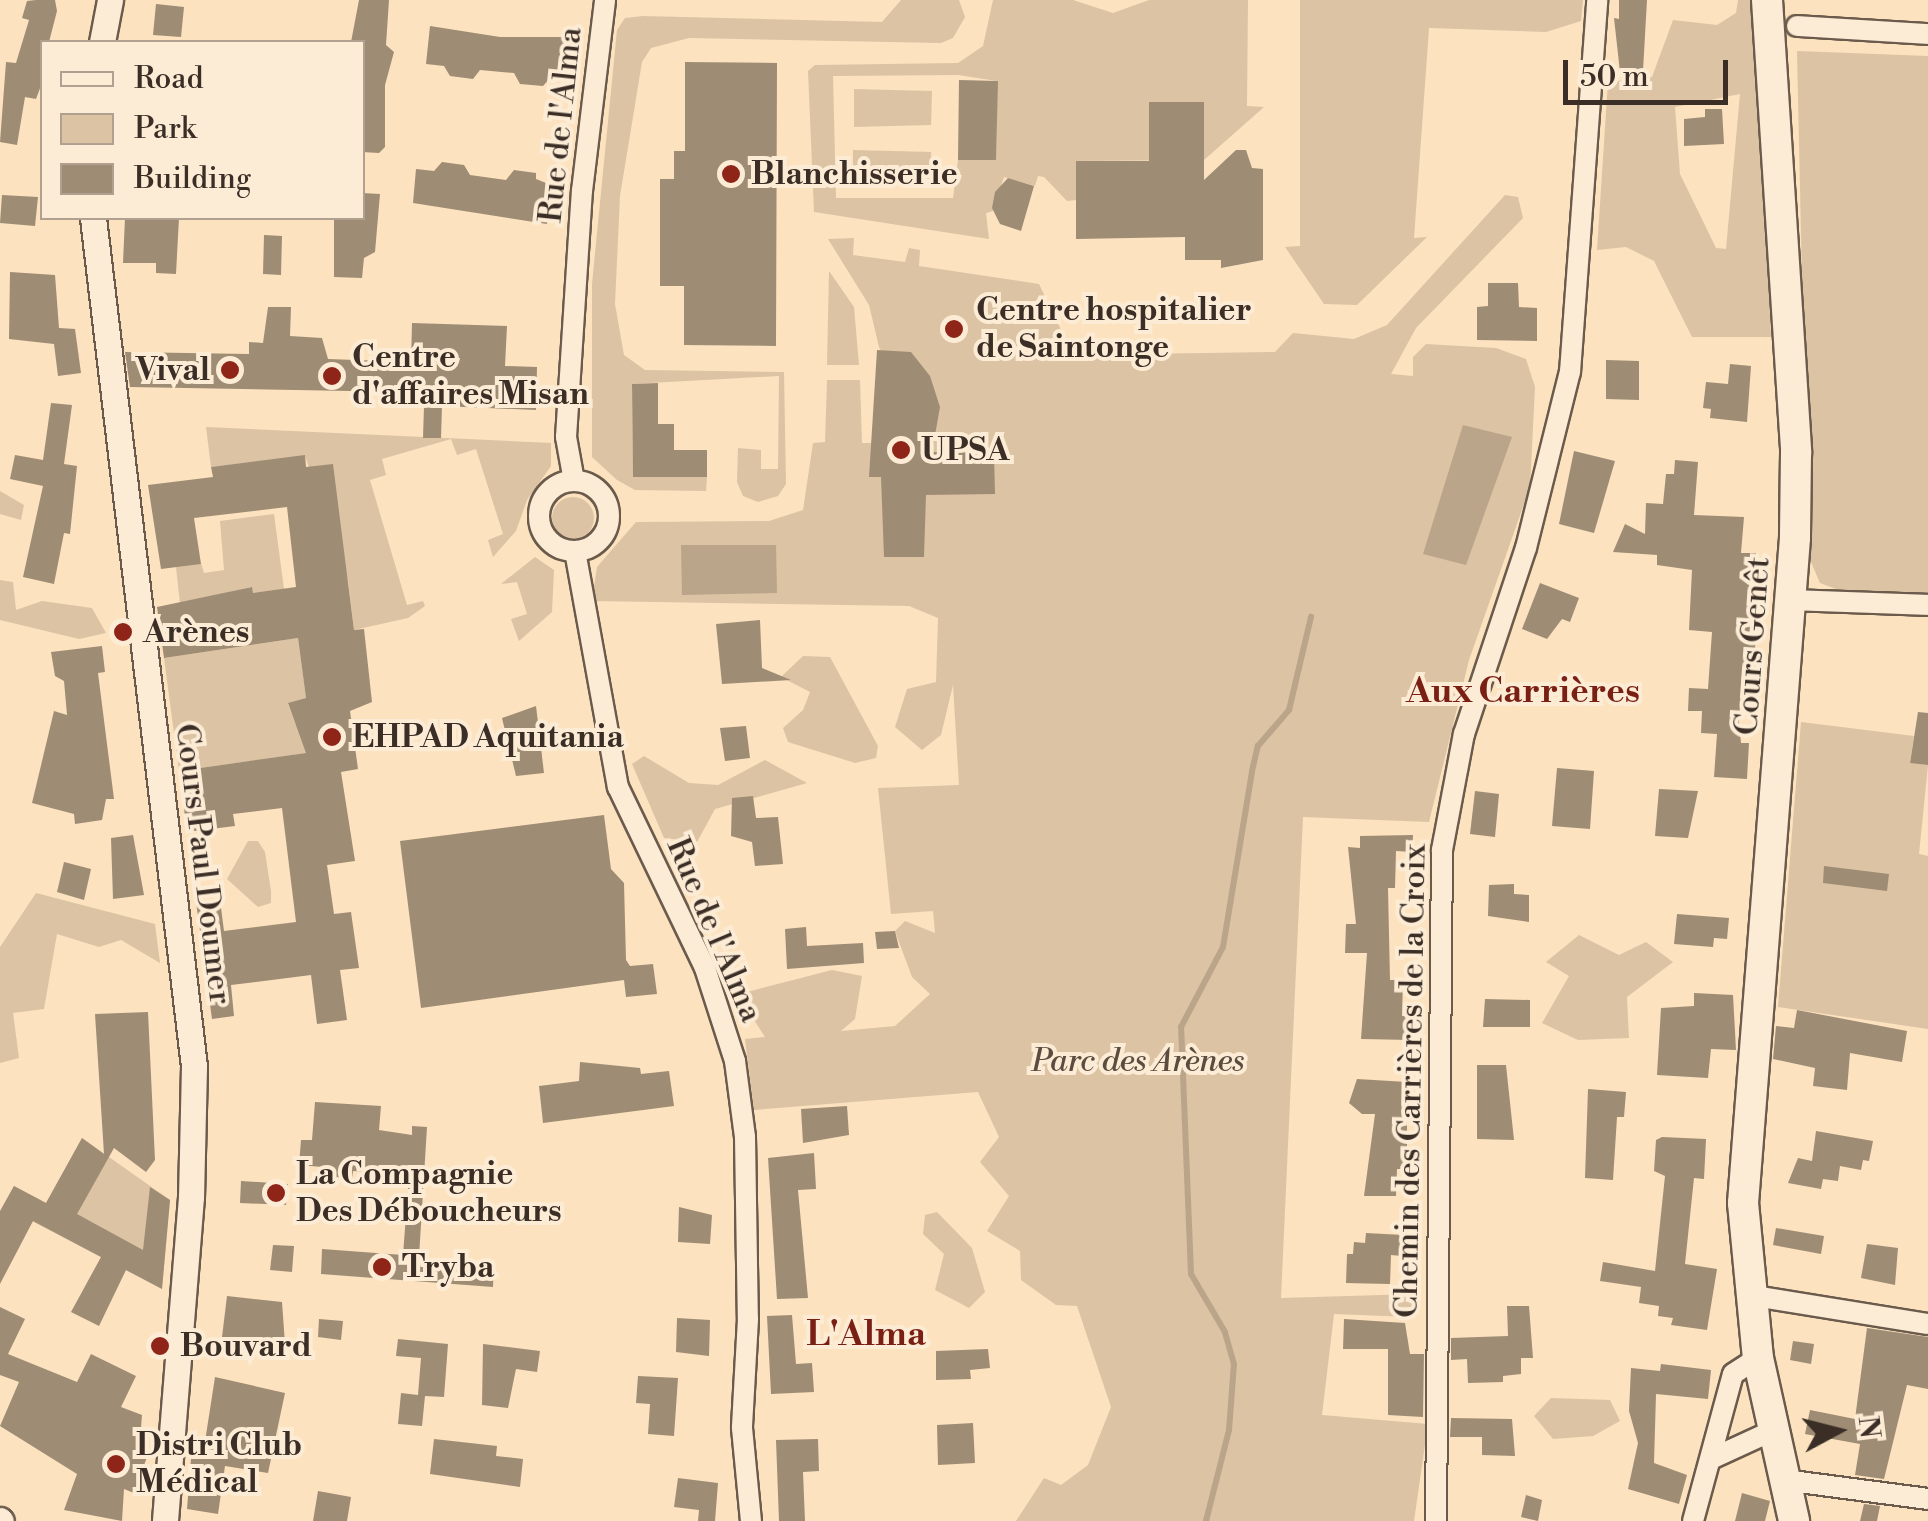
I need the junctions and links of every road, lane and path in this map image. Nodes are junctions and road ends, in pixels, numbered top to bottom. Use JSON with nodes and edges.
{"nodes":[{"id":1,"x":110,"y":0,"type":"edge"},
{"id":2,"x":605,"y":0,"type":"edge"},
{"id":3,"x":1598,"y":0,"type":"edge"},
{"id":4,"x":1767,"y":0,"type":"edge"},
{"id":5,"x":1797,"y":26,"type":"dead end"},
{"id":6,"x":1928,"y":34,"type":"edge"},
{"id":7,"x":102,"y":40,"type":"edge"},
{"id":8,"x":92,"y":220,"type":"edge"},
{"id":9,"x":574,"y":480,"type":"junction"},
{"id":10,"x":575,"y":551,"type":"junction"},
{"id":11,"x":1793,"y":600,"type":"junction"},
{"id":12,"x":1928,"y":605,"type":"edge"},
{"id":13,"x":1748,"y":1296,"type":"junction"},
{"id":14,"x":1928,"y":1324,"type":"edge"},
{"id":15,"x":1758,"y":1358,"type":"junction"},
{"id":16,"x":1772,"y":1431,"type":"junction"},
{"id":17,"x":1711,"y":1459,"type":"junction"},
{"id":18,"x":1784,"y":1480,"type":"junction"},
{"id":19,"x":1928,"y":1499,"type":"edge"},
{"id":20,"x":164,"y":1521,"type":"edge"},
{"id":21,"x":751,"y":1521,"type":"edge"},
{"id":22,"x":1436,"y":1521,"type":"edge"},
{"id":23,"x":1693,"y":1521,"type":"edge"},
{"id":24,"x":1794,"y":1521,"type":"edge"}],
"edges":[{"from":1,"to":7,"type":"street"},
{"from":2,"to":9,"type":"street","name":"Rue de l'Alma"},
{"from":3,"to":22,"type":"street","name":"Chemin des Carrières de la Croix"},
{"from":4,"to":11,"type":"main road","name":"Cours Genêt"},
{"from":5,"to":6,"type":"street"},
{"from":8,"to":20,"type":"street","name":"Cours Paul Doumer"},
{"from":9,"to":10,"type":"street"},
{"from":9,"to":10,"type":"street"},
{"from":10,"to":21,"type":"street","name":"Rue de l'Alma"},
{"from":11,"to":12,"type":"street"},
{"from":11,"to":13,"type":"main road","name":"Cours Genêt"},
{"from":13,"to":14,"type":"street"},
{"from":13,"to":15,"type":"main road","name":"Cours Genêt"},
{"from":15,"to":16,"type":"main road","name":"Cours Genêt"},
{"from":15,"to":17,"type":"street"},
{"from":16,"to":17,"type":"street"},
{"from":16,"to":18,"type":"main road","name":"Cours Genêt"},
{"from":17,"to":23,"type":"street"},
{"from":18,"to":19,"type":"street"},
{"from":18,"to":24,"type":"main road","name":"Cours Genêt"}]}
